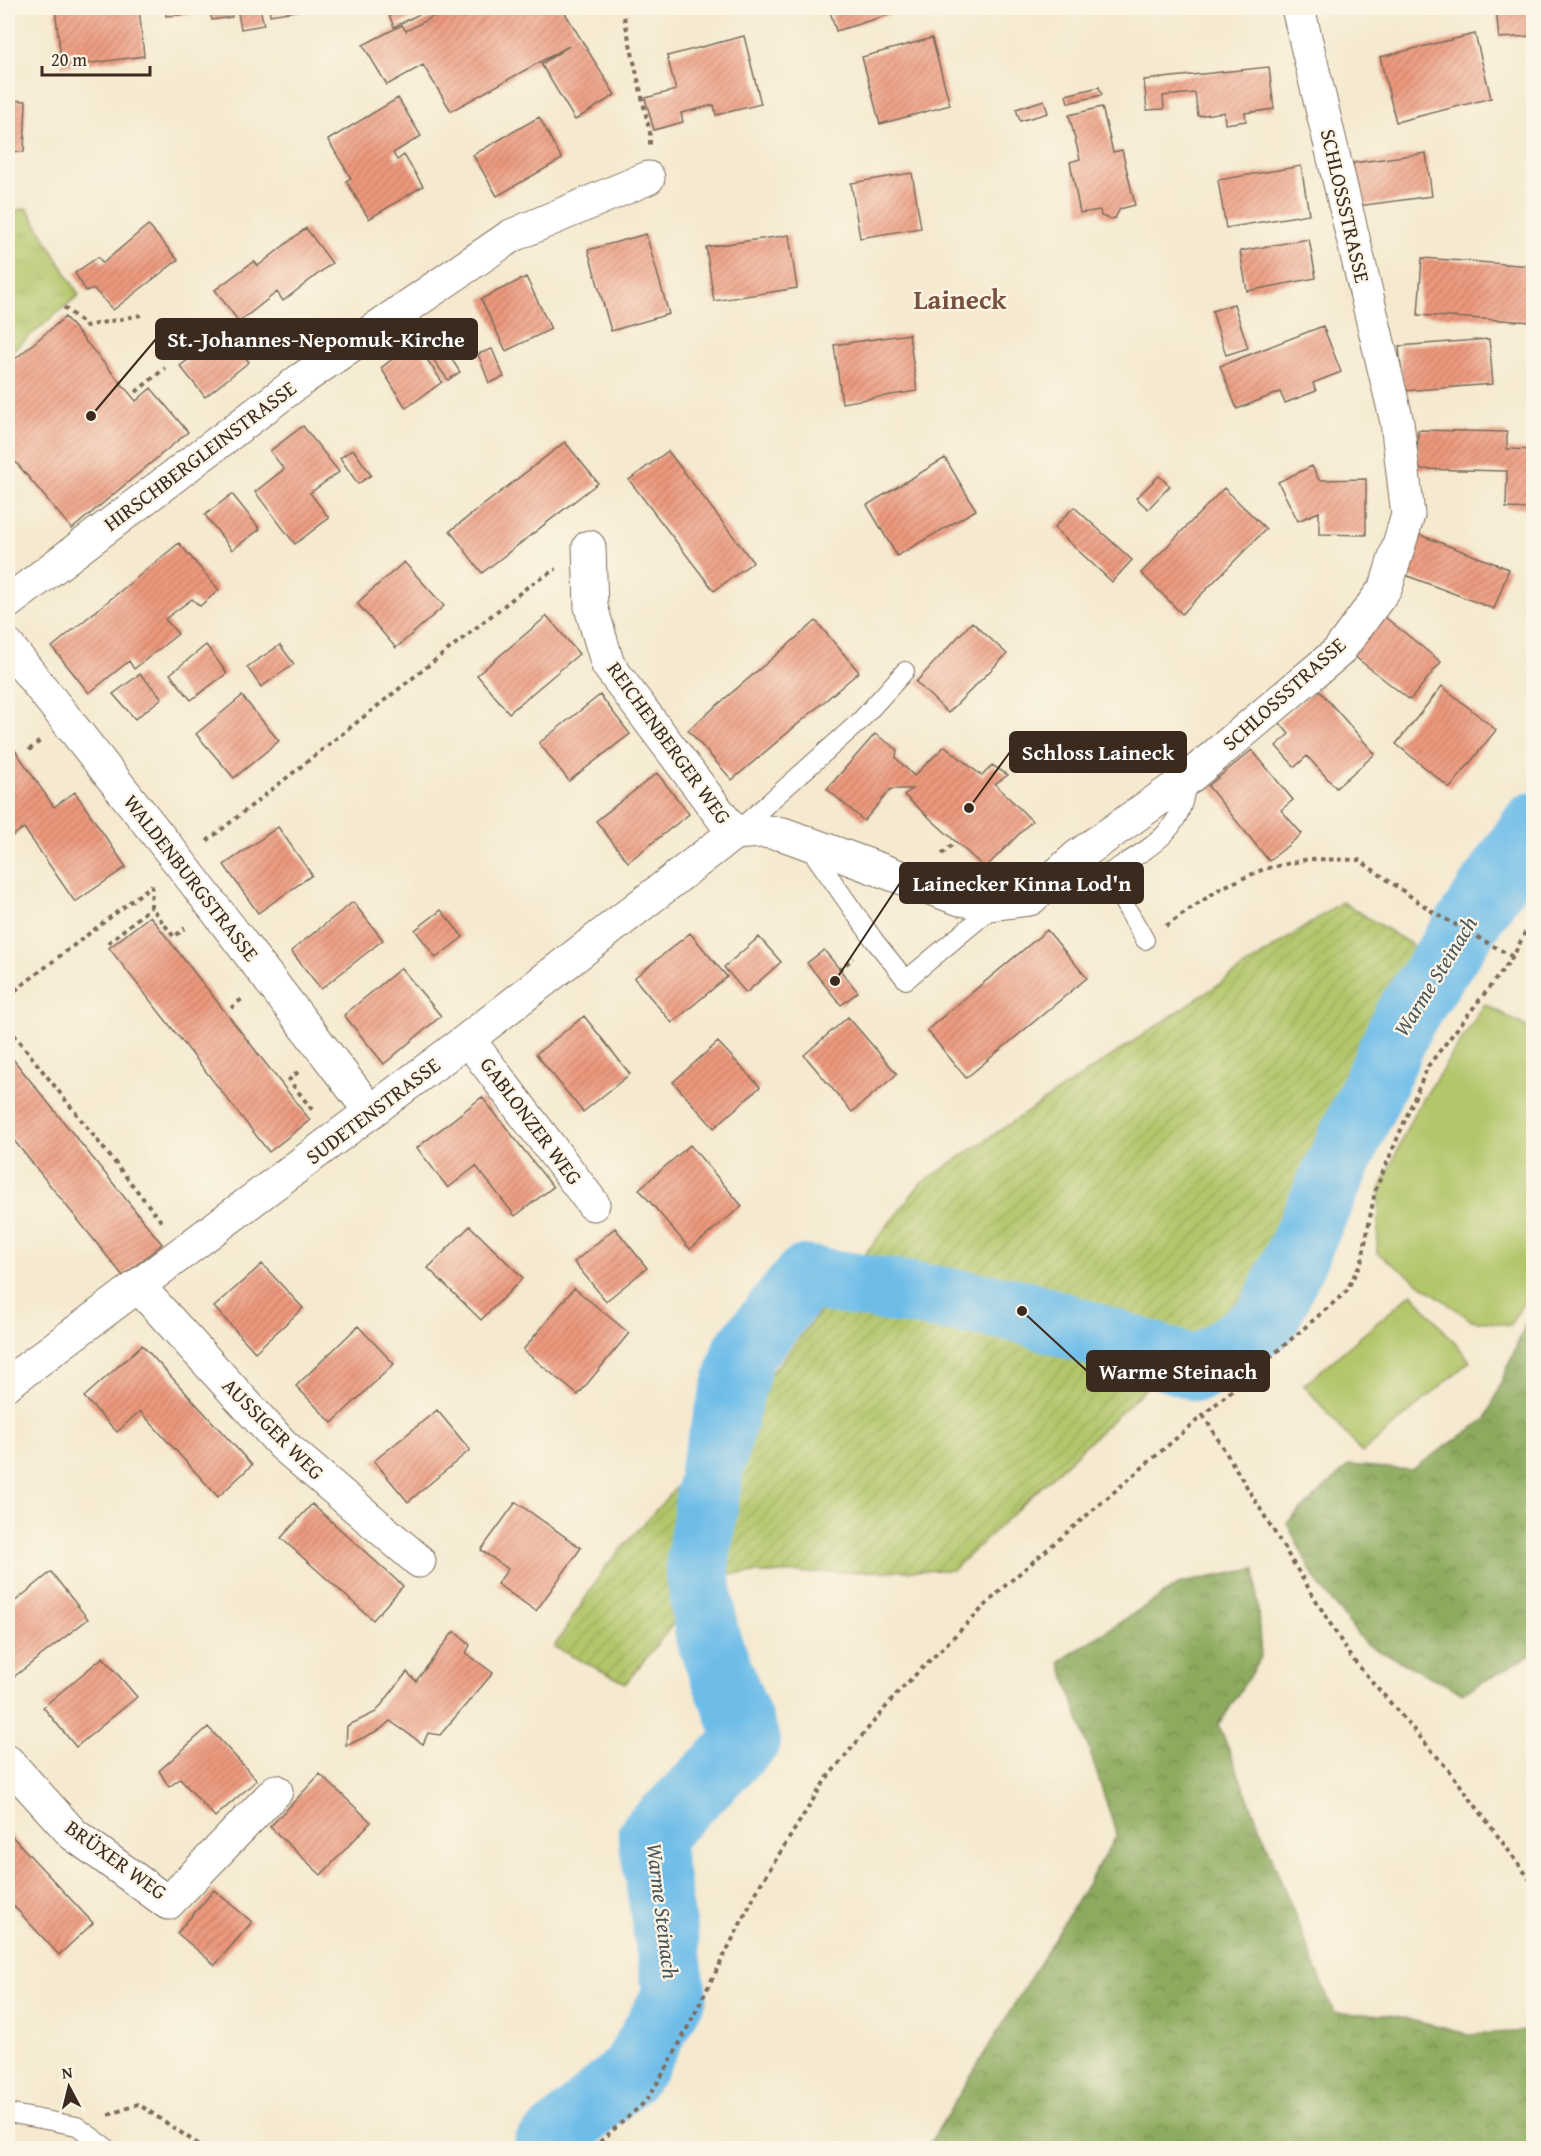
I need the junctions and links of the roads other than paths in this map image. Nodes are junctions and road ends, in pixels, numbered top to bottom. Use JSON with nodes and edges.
{"nodes":[{"id":1,"x":1298,"y":8,"type":"edge"},
{"id":2,"x":648,"y":178,"type":"road end"},
{"id":3,"x":589,"y":547,"type":"road end"},
{"id":4,"x":8,"y":602,"type":"edge"},
{"id":5,"x":8,"y":646,"type":"edge"},
{"id":6,"x":905,"y":671,"type":"dead end"},
{"id":7,"x":1186,"y":780,"type":"junction"},
{"id":8,"x":734,"y":833,"type":"junction"},
{"id":9,"x":806,"y":842,"type":"junction"},
{"id":10,"x":998,"y":903,"type":"junction"},
{"id":11,"x":1145,"y":940,"type":"road end"},
{"id":12,"x":468,"y":1040,"type":"junction"},
{"id":13,"x":372,"y":1112,"type":"junction"},
{"id":14,"x":593,"y":1203,"type":"dead end"},
{"id":15,"x":138,"y":1286,"type":"junction"},
{"id":16,"x":8,"y":1383,"type":"edge"},
{"id":17,"x":419,"y":1561,"type":"dead end"},
{"id":18,"x":8,"y":1762,"type":"edge"},
{"id":19,"x":276,"y":1791,"type":"dead end"},
{"id":20,"x":8,"y":2113,"type":"edge"},
{"id":21,"x":107,"y":2148,"type":"edge"}],
"edges":[{"from":1,"to":7,"type":"street","name":"SCHLOSSSTRASSE"},
{"from":2,"to":4,"type":"street","name":"HIRSCHBERGLEINSTRASSE"},
{"from":3,"to":8,"type":"street","name":"REICHENBERGER WEG"},
{"from":5,"to":13,"type":"street","name":"WALDENBURGSTRASSE"},
{"from":6,"to":8,"type":"lane"},
{"from":7,"to":10,"type":"street","name":"SCHLOSSSTRASSE"},
{"from":7,"to":11,"type":"lane"},
{"from":8,"to":9,"type":"street","name":"SCHLOSSSTRASSE"},
{"from":8,"to":12,"type":"street","name":"SUDETENSTRASSE"},
{"from":9,"to":10,"type":"street","name":"SCHLOSSSTRASSE"},
{"from":9,"to":10,"type":"lane"},
{"from":12,"to":13,"type":"street","name":"SUDETENSTRASSE"},
{"from":12,"to":14,"type":"street","name":"GABLONZER WEG"},
{"from":13,"to":15,"type":"street","name":"SUDETENSTRASSE"},
{"from":15,"to":16,"type":"street","name":"SUDETENSTRASSE"},
{"from":15,"to":17,"type":"street","name":"AUSSIGER WEG"},
{"from":18,"to":19,"type":"street","name":"BRÜXER WEG"},
{"from":20,"to":21,"type":"lane"}]}
